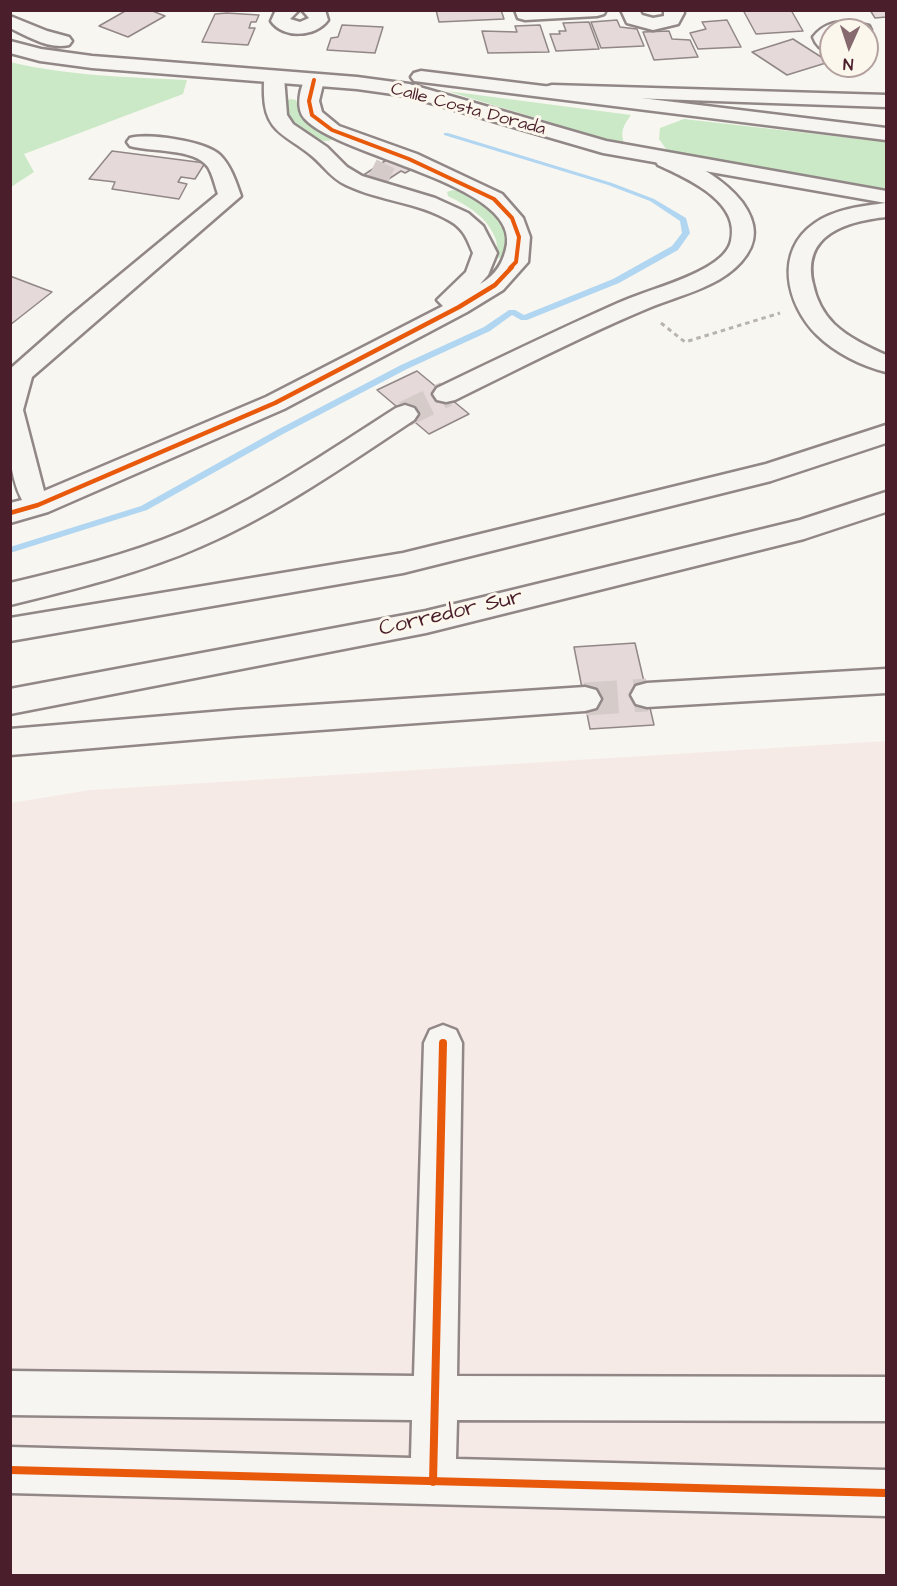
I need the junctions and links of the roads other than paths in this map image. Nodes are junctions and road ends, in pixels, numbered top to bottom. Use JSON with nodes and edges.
{"nodes":[{"id":1,"x":290,"y":10,"type":"edge"},
{"id":2,"x":311,"y":10,"type":"edge"},
{"id":3,"x":524,"y":10,"type":"edge"},
{"id":4,"x":597,"y":10,"type":"edge"},
{"id":5,"x":630,"y":10,"type":"edge"},
{"id":6,"x":673,"y":10,"type":"edge"},
{"id":7,"x":10,"y":21,"type":"edge"},
{"id":8,"x":10,"y":47,"type":"edge"},
{"id":9,"x":274,"y":77,"type":"junction"},
{"id":10,"x":314,"y":80,"type":"junction"},
{"id":11,"x":535,"y":91,"type":"junction"},
{"id":12,"x":886,"y":101,"type":"edge"},
{"id":13,"x":680,"y":108,"type":"junction"},
{"id":14,"x":886,"y":134,"type":"edge"},
{"id":15,"x":137,"y":142,"type":"dead end"},
{"id":16,"x":314,"y":148,"type":"junction"},
{"id":17,"x":666,"y":160,"type":"junction"},
{"id":18,"x":886,"y":197,"type":"edge"},
{"id":19,"x":886,"y":210,"type":"edge"},
{"id":20,"x":454,"y":212,"type":"junction"},
{"id":21,"x":886,"y":364,"type":"edge"},
{"id":22,"x":446,"y":394,"type":"tunnel mouth"},
{"id":23,"x":10,"y":410,"type":"edge"},
{"id":24,"x":405,"y":414,"type":"tunnel mouth"},
{"id":25,"x":886,"y":434,"type":"edge"},
{"id":26,"x":25,"y":494,"type":"edge"},
{"id":27,"x":886,"y":502,"type":"edge"},
{"id":28,"x":10,"y":513,"type":"edge"},
{"id":29,"x":10,"y":594,"type":"edge"},
{"id":30,"x":10,"y":630,"type":"edge"},
{"id":31,"x":886,"y":681,"type":"edge"},
{"id":32,"x":647,"y":695,"type":"tunnel mouth"},
{"id":33,"x":585,"y":699,"type":"tunnel mouth"},
{"id":34,"x":10,"y":702,"type":"edge"},
{"id":35,"x":10,"y":742,"type":"edge"},
{"id":36,"x":443,"y":1043,"type":"dead end"},
{"id":37,"x":10,"y":1393,"type":"edge"},
{"id":38,"x":435,"y":1398,"type":"junction"},
{"id":39,"x":886,"y":1399,"type":"edge"},
{"id":40,"x":10,"y":1470,"type":"edge"},
{"id":41,"x":433,"y":1482,"type":"junction"},
{"id":42,"x":886,"y":1493,"type":"edge"}],
"edges":[{"from":1,"to":2,"type":"main road"},
{"from":3,"to":4,"type":"main road"},
{"from":5,"to":6,"type":"main road"},
{"from":7,"to":11,"type":"main road","name":"Calle Costa Dorada"},
{"from":8,"to":9,"type":"main road","name":"Calle Costa Dorada"},
{"from":9,"to":10,"type":"main road","name":"Calle Costa Dorada"},
{"from":9,"to":16,"type":"main road"},
{"from":10,"to":17,"type":"main road","name":"Calle Costa Dorada"},
{"from":10,"to":26,"type":"main road"},
{"from":11,"to":12,"type":"main road"},
{"from":11,"to":13,"type":"main road","name":"Calle Costa Dorada"},
{"from":13,"to":14,"type":"main road","name":"Calle Costa Dorada"},
{"from":13,"to":17,"type":"main road"},
{"from":15,"to":23,"type":"main road"},
{"from":16,"to":20,"type":"main road"},
{"from":16,"to":20,"type":"main road"},
{"from":17,"to":18,"type":"main road","name":"Calle Costa Dorada"},
{"from":17,"to":22,"type":"main road"},
{"from":19,"to":21,"type":"main road"},
{"from":20,"to":26,"type":"main road"},
{"from":23,"to":26,"type":"main road"},
{"from":24,"to":29,"type":"main road"},
{"from":25,"to":30,"type":"main road"},
{"from":26,"to":28,"type":"main road"},
{"from":27,"to":34,"type":"main road","name":"Corredor Sur"},
{"from":31,"to":32,"type":"main road"},
{"from":33,"to":35,"type":"main road"},
{"from":36,"to":38,"type":"main road"},
{"from":37,"to":38,"type":"main road"},
{"from":38,"to":39,"type":"main road"},
{"from":38,"to":41,"type":"main road"},
{"from":40,"to":41,"type":"main road"},
{"from":41,"to":42,"type":"main road"}]}
